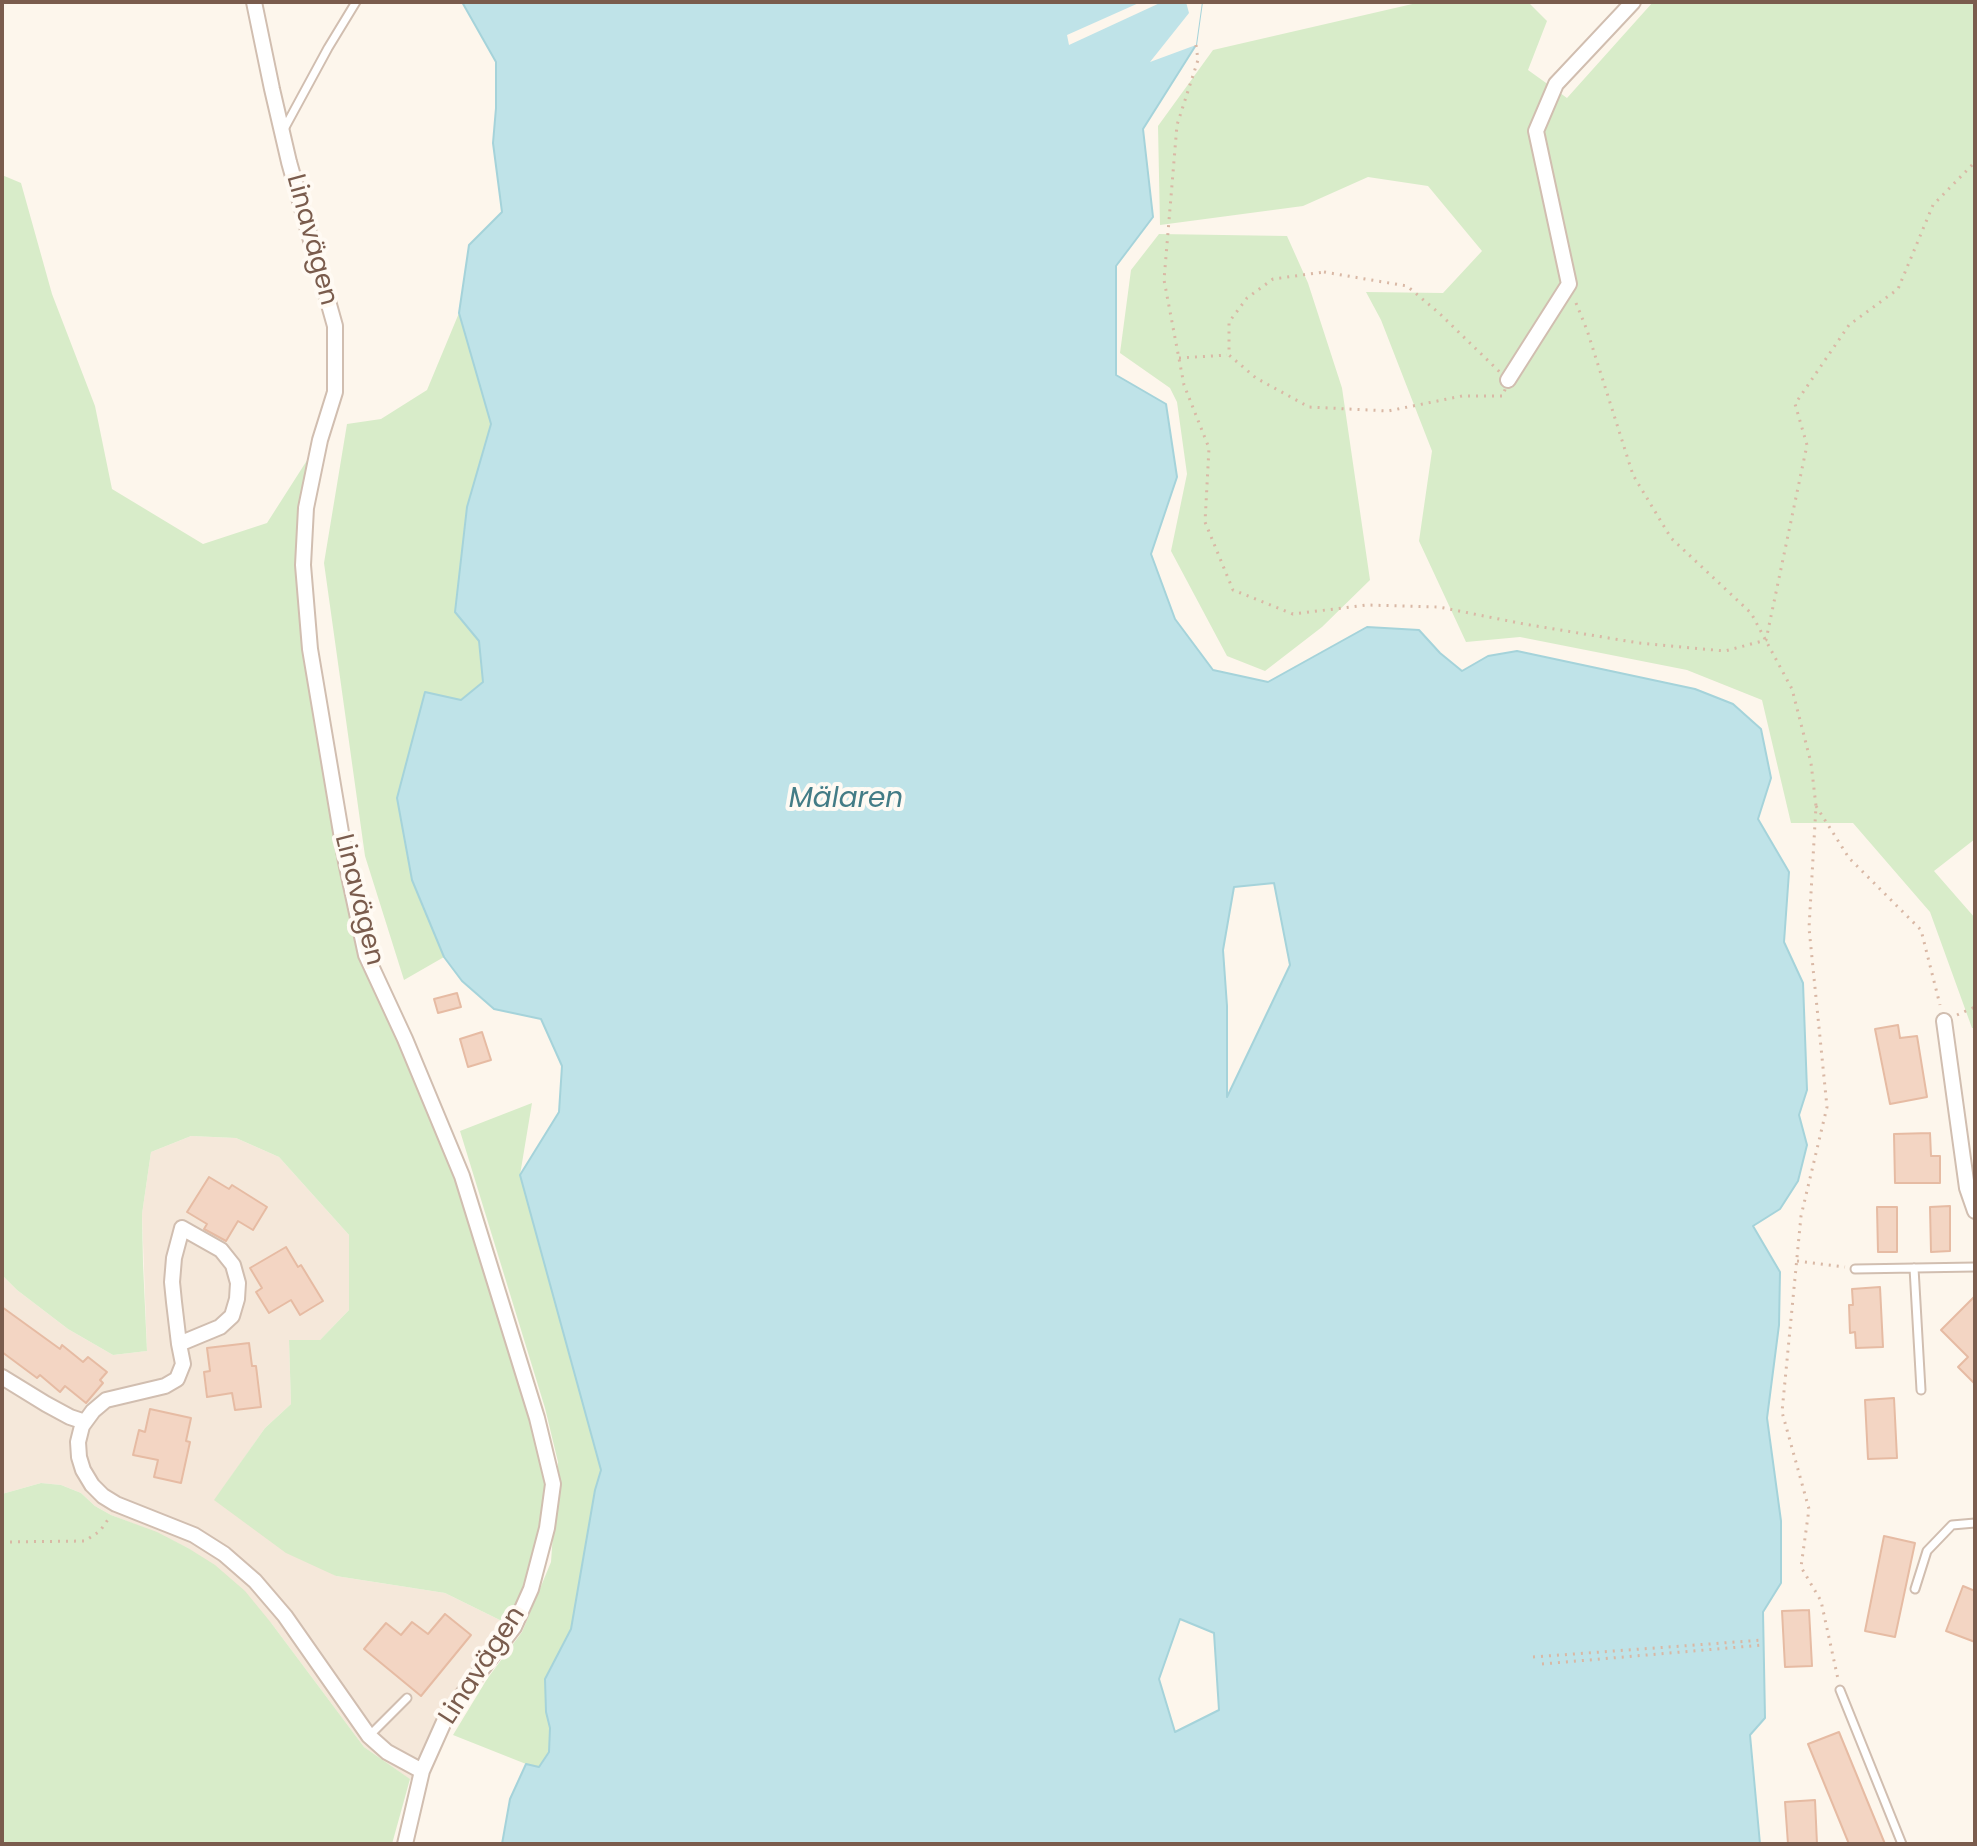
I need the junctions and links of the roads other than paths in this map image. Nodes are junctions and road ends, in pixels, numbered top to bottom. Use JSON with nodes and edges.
{"nodes":[{"id":1,"x":254,"y":2,"type":"edge"},
{"id":2,"x":356,"y":2,"type":"edge"},
{"id":3,"x":1633,"y":2,"type":"edge"},
{"id":4,"x":282,"y":133,"type":"junction"},
{"id":5,"x":1508,"y":380,"type":"road end"},
{"id":6,"x":1944,"y":1021,"type":"road end"},
{"id":7,"x":1975,"y":1211,"type":"edge"},
{"id":8,"x":1975,"y":1267,"type":"edge"},
{"id":9,"x":1914,"y":1268,"type":"junction"},
{"id":10,"x":1855,"y":1269,"type":"road end"},
{"id":11,"x":179,"y":1344,"type":"junction"},
{"id":12,"x":2,"y":1377,"type":"edge"},
{"id":13,"x":1921,"y":1390,"type":"dead end"},
{"id":14,"x":85,"y":1422,"type":"junction"},
{"id":15,"x":1975,"y":1523,"type":"edge"},
{"id":16,"x":1915,"y":1589,"type":"dead end"},
{"id":17,"x":1840,"y":1690,"type":"road end"},
{"id":18,"x":407,"y":1698,"type":"dead end"},
{"id":19,"x":369,"y":1736,"type":"junction"},
{"id":20,"x":422,"y":1771,"type":"junction"},
{"id":21,"x":405,"y":1844,"type":"edge"},
{"id":22,"x":1902,"y":1844,"type":"edge"}],
"edges":[{"from":1,"to":4,"type":"street","name":"Linavägen"},
{"from":2,"to":4,"type":"lane"},
{"from":3,"to":5,"type":"street"},
{"from":4,"to":20,"type":"street","name":"Linavägen"},
{"from":6,"to":7,"type":"street"},
{"from":8,"to":9,"type":"lane"},
{"from":9,"to":10,"type":"lane"},
{"from":9,"to":13,"type":"lane"},
{"from":11,"to":11,"type":"street"},
{"from":11,"to":14,"type":"street"},
{"from":12,"to":14,"type":"street"},
{"from":14,"to":19,"type":"street"},
{"from":15,"to":16,"type":"lane"},
{"from":17,"to":22,"type":"lane"},
{"from":18,"to":19,"type":"lane"},
{"from":19,"to":20,"type":"street"},
{"from":20,"to":21,"type":"street","name":"Linavägen"}]}
